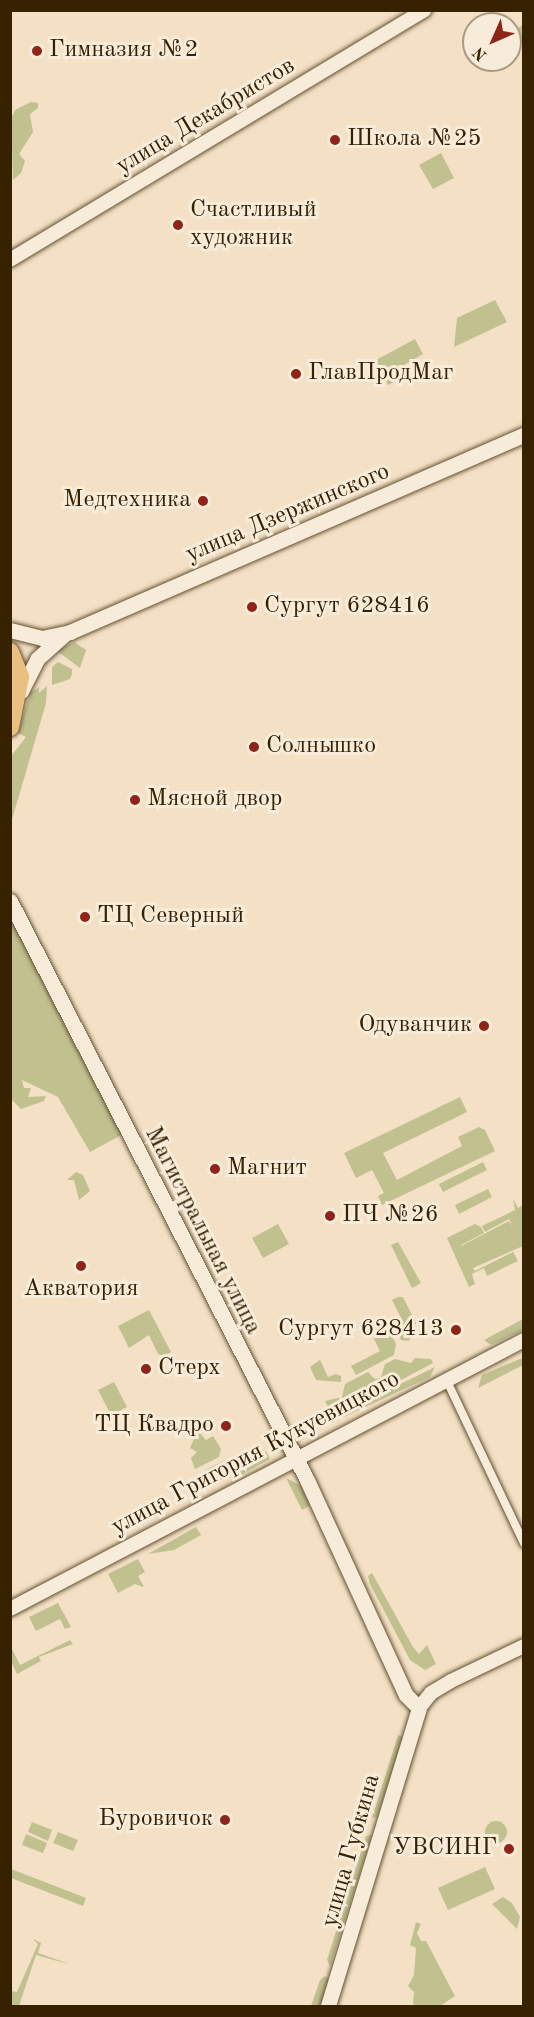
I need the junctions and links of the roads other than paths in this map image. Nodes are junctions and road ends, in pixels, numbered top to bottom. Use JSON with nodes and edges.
{"nodes":[{"id":1,"x":425,"y":10,"type":"edge"},
{"id":2,"x":10,"y":260,"type":"edge"},
{"id":3,"x":524,"y":435,"type":"edge"},
{"id":4,"x":10,"y":630,"type":"edge"},
{"id":5,"x":70,"y":632,"type":"junction"},
{"id":6,"x":10,"y":652,"type":"edge"},
{"id":7,"x":19,"y":696,"type":"junction"},
{"id":8,"x":10,"y":727,"type":"edge"},
{"id":9,"x":10,"y":901,"type":"edge"},
{"id":10,"x":524,"y":1340,"type":"edge"},
{"id":11,"x":446,"y":1379,"type":"junction"},
{"id":12,"x":294,"y":1458,"type":"junction"},
{"id":13,"x":524,"y":1543,"type":"edge"},
{"id":14,"x":10,"y":1609,"type":"edge"},
{"id":15,"x":524,"y":1646,"type":"edge"},
{"id":16,"x":419,"y":1708,"type":"junction"},
{"id":17,"x":328,"y":2007,"type":"edge"}],
"edges":[{"from":1,"to":2,"type":"street","name":"улица Декабристов"},
{"from":3,"to":5,"type":"main road","name":"улица Дзержинского"},
{"from":4,"to":5,"type":"main road","name":"улица Дзержинского"},
{"from":5,"to":7,"type":"main road","name":"улица Дзержинского"},
{"from":6,"to":7,"type":"main road"},
{"from":7,"to":8,"type":"main road"},
{"from":9,"to":12,"type":"main road","name":"Магистральная улица"},
{"from":10,"to":11,"type":"street","name":"улица Григория Кукуевицкого"},
{"from":11,"to":12,"type":"street","name":"улица Григория Кукуевицкого"},
{"from":11,"to":13,"type":"street"},
{"from":12,"to":14,"type":"street","name":"улица Григория Кукуевицкого"},
{"from":12,"to":16,"type":"main road","name":"Магистральная улица"},
{"from":15,"to":16,"type":"street"},
{"from":16,"to":17,"type":"main road","name":"улица Губкина"}]}
